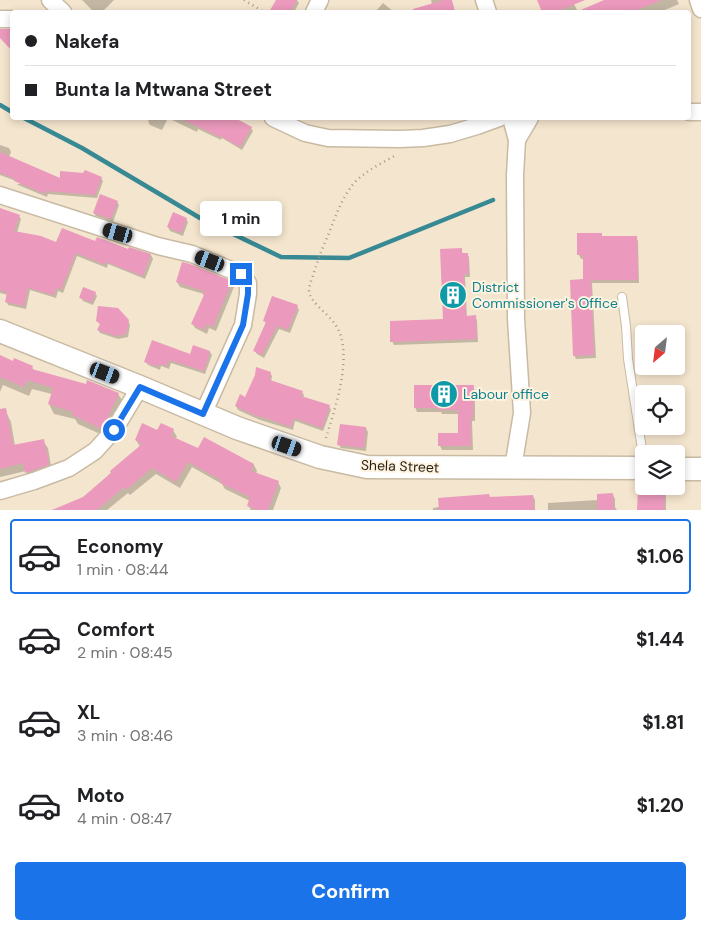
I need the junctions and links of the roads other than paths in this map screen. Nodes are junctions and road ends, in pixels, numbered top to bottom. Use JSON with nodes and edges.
{"nodes":[{"id":1,"x":50,"y":0,"type":"edge"},
{"id":2,"x":698,"y":0,"type":"edge"},
{"id":3,"x":701,"y":8,"type":"edge"},
{"id":4,"x":61,"y":10,"type":"edge"},
{"id":5,"x":277,"y":120,"type":"edge"},
{"id":6,"x":494,"y":120,"type":"edge"},
{"id":7,"x":512,"y":120,"type":"edge"},
{"id":8,"x":529,"y":120,"type":"edge"},
{"id":9,"x":517,"y":140,"type":"junction"},
{"id":10,"x":0,"y":194,"type":"edge"},
{"id":11,"x":622,"y":297,"type":"dead end"},
{"id":12,"x":0,"y":331,"type":"edge"},
{"id":13,"x":140,"y":387,"type":"junction"},
{"id":14,"x":203,"y":414,"type":"junction"},
{"id":15,"x":641,"y":445,"type":"edge"},
{"id":16,"x":513,"y":468,"type":"junction"},
{"id":17,"x":635,"y":468,"type":"edge"},
{"id":18,"x":685,"y":469,"type":"edge"},
{"id":19,"x":701,"y":469,"type":"edge"},
{"id":20,"x":0,"y":491,"type":"edge"}],
"edges":[{"from":1,"to":4,"type":"street"},
{"from":2,"to":3,"type":"street"},
{"from":5,"to":6,"type":"street"},
{"from":7,"to":9,"type":"street"},
{"from":8,"to":9,"type":"street"},
{"from":9,"to":16,"type":"street"},
{"from":10,"to":14,"type":"street"},
{"from":11,"to":15,"type":"lane"},
{"from":12,"to":13,"type":"main road","name":"Shela Street"},
{"from":13,"to":14,"type":"main road","name":"Shela Street"},
{"from":13,"to":20,"type":"street"},
{"from":14,"to":16,"type":"main road","name":"Shela Street"},
{"from":16,"to":17,"type":"main road","name":"Shela Street"},
{"from":18,"to":19,"type":"main road"}]}
